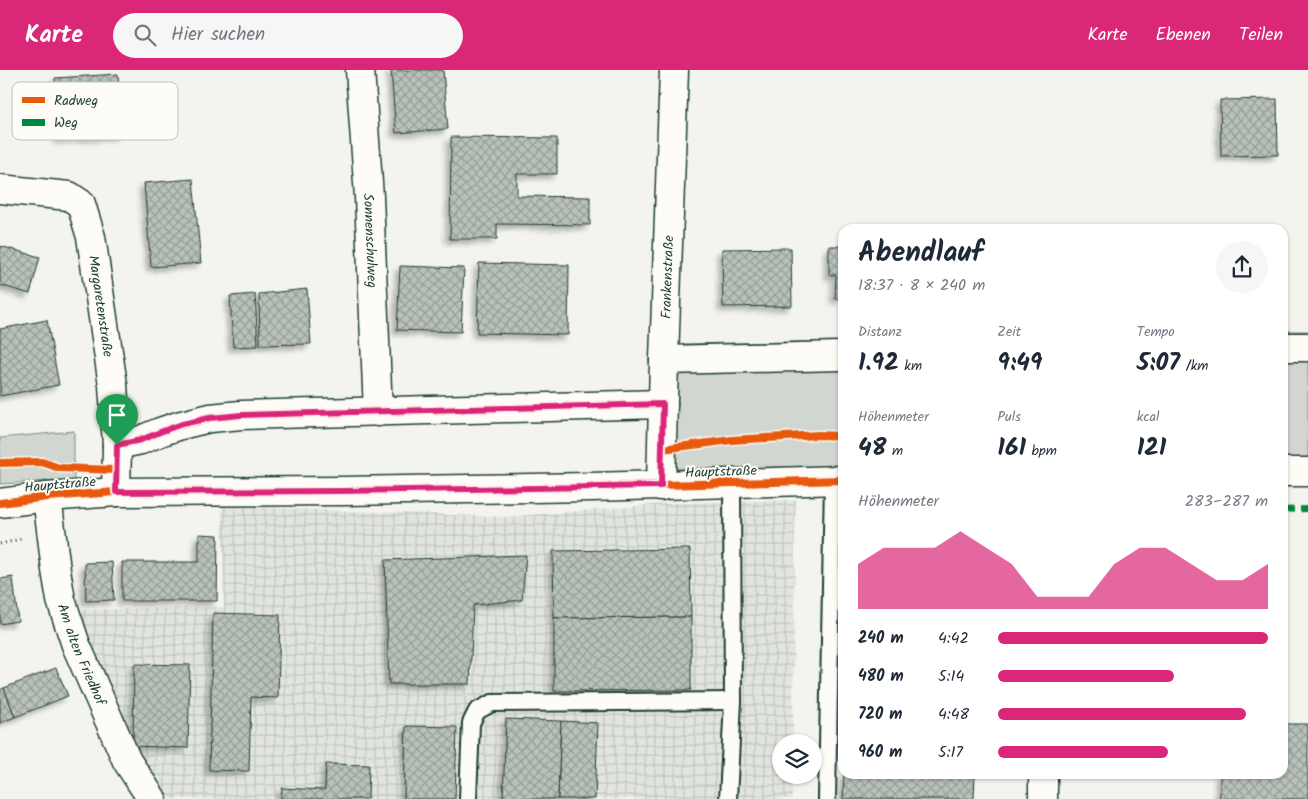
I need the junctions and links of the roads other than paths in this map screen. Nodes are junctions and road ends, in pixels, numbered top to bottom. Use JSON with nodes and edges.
{"nodes":[{"id":1,"x":360,"y":70,"type":"edge"},
{"id":2,"x":674,"y":70,"type":"edge"},
{"id":3,"x":0,"y":189,"type":"edge"},
{"id":4,"x":1308,"y":346,"type":"edge"},
{"id":5,"x":1288,"y":347,"type":"edge"},
{"id":6,"x":838,"y":356,"type":"edge"},
{"id":7,"x":664,"y":360,"type":"junction"},
{"id":8,"x":663,"y":404,"type":"junction"},
{"id":9,"x":378,"y":412,"type":"junction"},
{"id":10,"x":117,"y":445,"type":"junction"},
{"id":11,"x":1288,"y":472,"type":"edge"},
{"id":12,"x":1308,"y":472,"type":"edge"},
{"id":13,"x":838,"y":480,"type":"edge"},
{"id":14,"x":732,"y":484,"type":"junction"},
{"id":15,"x":661,"y":486,"type":"junction"},
{"id":16,"x":116,"y":492,"type":"junction"},
{"id":17,"x":47,"y":497,"type":"junction"},
{"id":18,"x":0,"y":503,"type":"edge"},
{"id":19,"x":733,"y":701,"type":"junction"},
{"id":20,"x":1043,"y":779,"type":"edge"},
{"id":21,"x":152,"y":799,"type":"edge"},
{"id":22,"x":468,"y":799,"type":"edge"},
{"id":23,"x":728,"y":799,"type":"edge"},
{"id":24,"x":827,"y":799,"type":"edge"},
{"id":25,"x":1043,"y":799,"type":"edge"}],
"edges":[{"from":1,"to":9,"type":"street","name":"Sonnenschulweg"},
{"from":2,"to":7,"type":"street","name":"Frankenstraße"},
{"from":3,"to":10,"type":"street","name":"Margaretenstraße"},
{"from":4,"to":5,"type":"street"},
{"from":6,"to":7,"type":"street"},
{"from":7,"to":8,"type":"street","name":"Frankenstraße"},
{"from":8,"to":9,"type":"street"},
{"from":8,"to":15,"type":"street","name":"Frankenstraße"},
{"from":9,"to":10,"type":"street"},
{"from":10,"to":16,"type":"street","name":"Margaretenstraße"},
{"from":11,"to":12,"type":"street"},
{"from":13,"to":14,"type":"street","name":"Hauptstraße"},
{"from":13,"to":24,"type":"lane"},
{"from":14,"to":15,"type":"street","name":"Hauptstraße"},
{"from":14,"to":19,"type":"lane"},
{"from":15,"to":16,"type":"street","name":"Hauptstraße"},
{"from":16,"to":17,"type":"street","name":"Hauptstraße"},
{"from":17,"to":18,"type":"street","name":"Hauptstraße"},
{"from":17,"to":21,"type":"street","name":"Am alten Friedhof"},
{"from":19,"to":22,"type":"lane"},
{"from":19,"to":23,"type":"lane"},
{"from":20,"to":25,"type":"street"}]}
